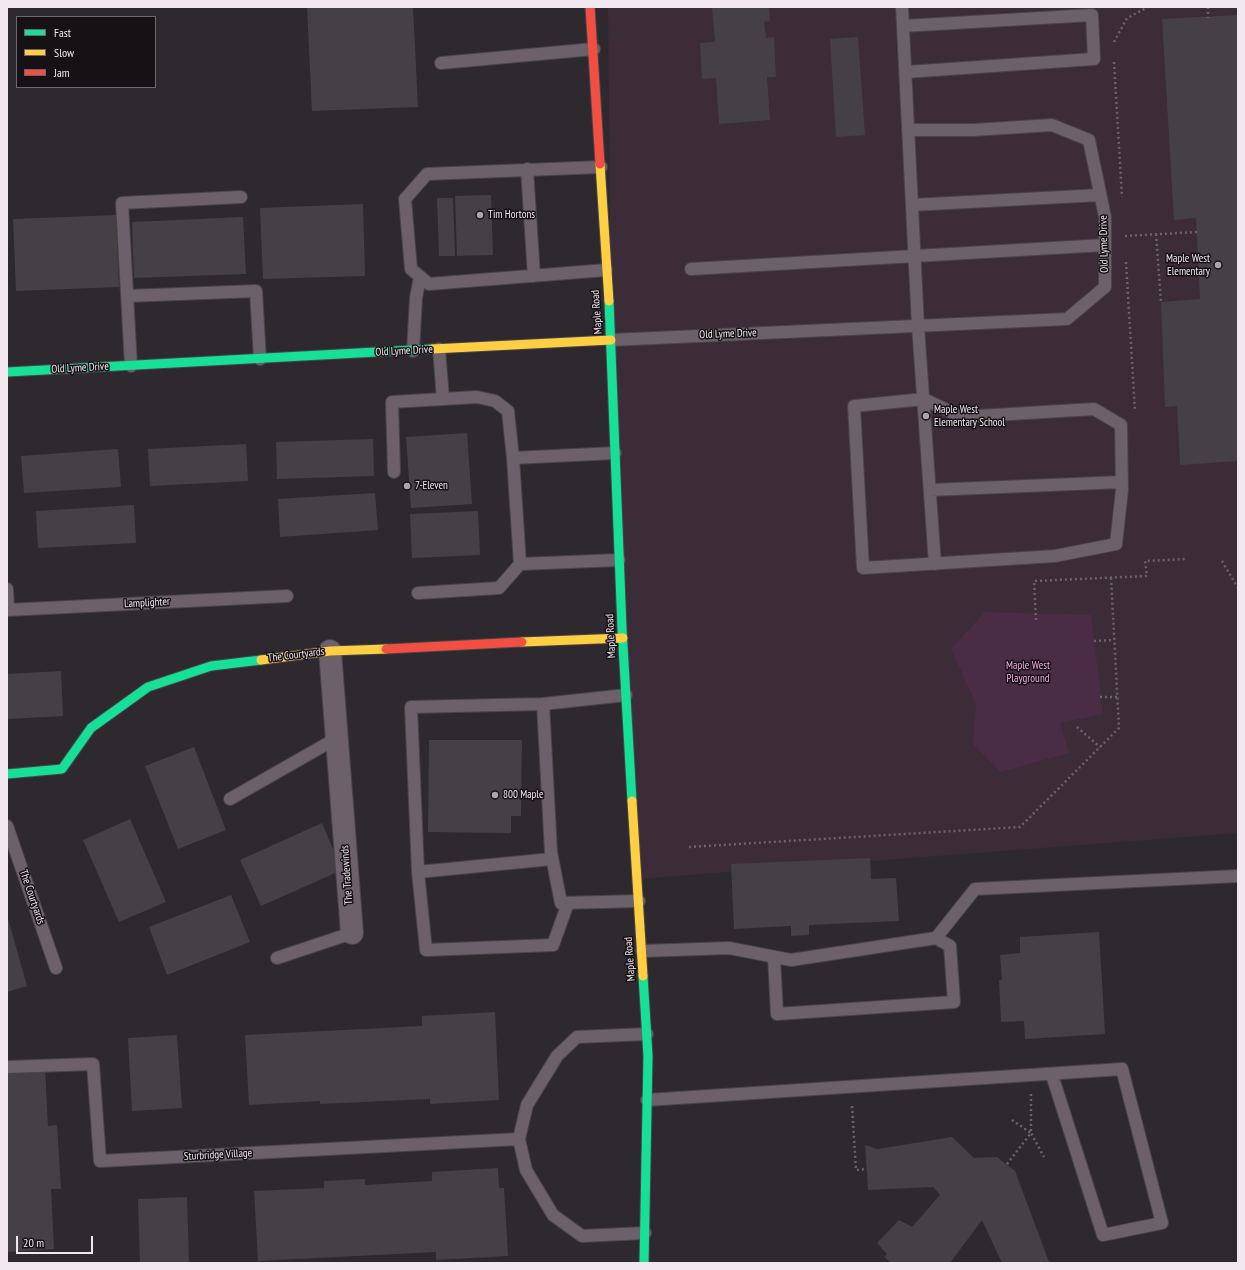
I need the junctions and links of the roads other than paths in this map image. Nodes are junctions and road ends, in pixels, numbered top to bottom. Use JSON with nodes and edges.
{"nodes":[{"id":1,"x":590,"y":7,"type":"edge"},
{"id":2,"x":902,"y":7,"type":"edge"},
{"id":3,"x":903,"y":26,"type":"junction"},
{"id":4,"x":594,"y":50,"type":"junction"},
{"id":5,"x":441,"y":63,"type":"dead end"},
{"id":6,"x":906,"y":72,"type":"junction"},
{"id":7,"x":909,"y":130,"type":"junction"},
{"id":8,"x":601,"y":167,"type":"junction"},
{"id":9,"x":526,"y":170,"type":"junction"},
{"id":10,"x":1100,"y":196,"type":"junction"},
{"id":11,"x":241,"y":197,"type":"dead end"},
{"id":12,"x":912,"y":205,"type":"junction"},
{"id":13,"x":1105,"y":245,"type":"junction"},
{"id":14,"x":915,"y":256,"type":"junction"},
{"id":15,"x":606,"y":270,"type":"junction"},
{"id":16,"x":691,"y":270,"type":"dead end"},
{"id":17,"x":534,"y":276,"type":"junction"},
{"id":18,"x":420,"y":277,"type":"junction"},
{"id":19,"x":127,"y":296,"type":"junction"},
{"id":20,"x":918,"y":326,"type":"junction"},
{"id":21,"x":611,"y":340,"type":"junction"},
{"id":22,"x":440,"y":349,"type":"junction"},
{"id":23,"x":413,"y":351,"type":"junction"},
{"id":24,"x":260,"y":359,"type":"junction"},
{"id":25,"x":131,"y":366,"type":"junction"},
{"id":26,"x":7,"y":372,"type":"edge"},
{"id":27,"x":443,"y":399,"type":"junction"},
{"id":28,"x":924,"y":399,"type":"junction"},
{"id":29,"x":615,"y":453,"type":"junction"},
{"id":30,"x":513,"y":458,"type":"junction"},
{"id":31,"x":394,"y":472,"type":"dead end"},
{"id":32,"x":1122,"y":482,"type":"junction"},
{"id":33,"x":930,"y":490,"type":"junction"},
{"id":34,"x":620,"y":560,"type":"junction"},
{"id":35,"x":520,"y":564,"type":"junction"},
{"id":36,"x":935,"y":564,"type":"junction"},
{"id":37,"x":7,"y":589,"type":"edge"},
{"id":38,"x":418,"y":593,"type":"dead end"},
{"id":39,"x":287,"y":596,"type":"dead end"},
{"id":40,"x":8,"y":610,"type":"edge"},
{"id":41,"x":623,"y":638,"type":"junction"},
{"id":42,"x":330,"y":651,"type":"junction"},
{"id":43,"x":626,"y":695,"type":"junction"},
{"id":44,"x":543,"y":704,"type":"junction"},
{"id":45,"x":337,"y":738,"type":"junction"},
{"id":46,"x":7,"y":774,"type":"edge"},
{"id":47,"x":230,"y":798,"type":"dead end"},
{"id":48,"x":7,"y":826,"type":"edge"},
{"id":49,"x":552,"y":859,"type":"junction"},
{"id":50,"x":418,"y":872,"type":"junction"},
{"id":51,"x":1238,"y":876,"type":"edge"},
{"id":52,"x":639,"y":901,"type":"junction"},
{"id":53,"x":568,"y":903,"type":"junction"},
{"id":54,"x":352,"y":932,"type":"joint"},
{"id":55,"x":936,"y":938,"type":"junction"},
{"id":56,"x":642,"y":951,"type":"junction"},
{"id":57,"x":774,"y":957,"type":"junction"},
{"id":58,"x":277,"y":958,"type":"dead end"},
{"id":59,"x":56,"y":968,"type":"dead end"},
{"id":60,"x":647,"y":1034,"type":"junction"},
{"id":61,"x":7,"y":1068,"type":"edge"},
{"id":62,"x":1052,"y":1075,"type":"junction"},
{"id":63,"x":647,"y":1100,"type":"junction"},
{"id":64,"x":519,"y":1139,"type":"junction"},
{"id":65,"x":645,"y":1234,"type":"junction"},
{"id":66,"x":644,"y":1263,"type":"edge"}],
"edges":[{"from":1,"to":4,"type":"main road","name":"Maple Road"},
{"from":2,"to":3,"type":"lane"},
{"from":3,"to":6,"type":"lane"},
{"from":3,"to":6,"type":"lane"},
{"from":4,"to":5,"type":"lane"},
{"from":4,"to":8,"type":"main road","name":"Maple Road"},
{"from":6,"to":7,"type":"lane"},
{"from":7,"to":10,"type":"lane","name":"Old Lyme Drive"},
{"from":7,"to":12,"type":"lane"},
{"from":8,"to":9,"type":"lane"},
{"from":8,"to":15,"type":"main road","name":"Maple Road"},
{"from":9,"to":17,"type":"lane"},
{"from":9,"to":18,"type":"lane"},
{"from":10,"to":12,"type":"lane"},
{"from":10,"to":13,"type":"lane","name":"Old Lyme Drive"},
{"from":11,"to":19,"type":"lane"},
{"from":12,"to":14,"type":"lane"},
{"from":13,"to":14,"type":"lane"},
{"from":13,"to":20,"type":"lane","name":"Old Lyme Drive"},
{"from":14,"to":16,"type":"lane"},
{"from":14,"to":20,"type":"lane"},
{"from":15,"to":17,"type":"lane"},
{"from":15,"to":21,"type":"main road","name":"Maple Road"},
{"from":17,"to":18,"type":"lane"},
{"from":18,"to":23,"type":"lane"},
{"from":19,"to":24,"type":"lane"},
{"from":19,"to":25,"type":"lane"},
{"from":20,"to":21,"type":"lane","name":"Old Lyme Drive"},
{"from":20,"to":28,"type":"lane"},
{"from":21,"to":22,"type":"main road","name":"Old Lyme Drive"},
{"from":21,"to":29,"type":"main road","name":"Maple Road"},
{"from":22,"to":23,"type":"main road","name":"Old Lyme Drive"},
{"from":22,"to":27,"type":"lane"},
{"from":23,"to":24,"type":"main road","name":"Old Lyme Drive"},
{"from":24,"to":25,"type":"main road","name":"Old Lyme Drive"},
{"from":25,"to":26,"type":"main road","name":"Old Lyme Drive"},
{"from":27,"to":30,"type":"lane"},
{"from":27,"to":31,"type":"lane"},
{"from":28,"to":32,"type":"lane"},
{"from":28,"to":33,"type":"lane"},
{"from":28,"to":36,"type":"lane"},
{"from":29,"to":30,"type":"lane"},
{"from":29,"to":34,"type":"main road","name":"Maple Road"},
{"from":30,"to":35,"type":"lane"},
{"from":32,"to":33,"type":"lane"},
{"from":32,"to":36,"type":"lane"},
{"from":33,"to":36,"type":"lane"},
{"from":34,"to":35,"type":"lane"},
{"from":34,"to":41,"type":"main road","name":"Maple Road"},
{"from":35,"to":38,"type":"lane"},
{"from":37,"to":40,"type":"lane","name":"Lamplighter"},
{"from":39,"to":40,"type":"lane","name":"Lamplighter"},
{"from":41,"to":42,"type":"main road","name":"The Courtyards"},
{"from":41,"to":43,"type":"main road","name":"Maple Road"},
{"from":42,"to":45,"type":"street","name":"The Tradewinds"},
{"from":42,"to":46,"type":"main road","name":"The Courtyards"},
{"from":43,"to":44,"type":"lane"},
{"from":43,"to":52,"type":"main road","name":"Maple Road"},
{"from":44,"to":49,"type":"lane"},
{"from":44,"to":50,"type":"lane"},
{"from":45,"to":47,"type":"lane"},
{"from":45,"to":54,"type":"street","name":"The Tradewinds"},
{"from":48,"to":59,"type":"lane","name":"The Courtyards"},
{"from":49,"to":50,"type":"lane"},
{"from":49,"to":53,"type":"lane"},
{"from":50,"to":53,"type":"lane"},
{"from":51,"to":55,"type":"lane"},
{"from":52,"to":53,"type":"lane"},
{"from":52,"to":56,"type":"main road","name":"Maple Road"},
{"from":54,"to":58,"type":"lane","name":"The Tradewinds"},
{"from":55,"to":57,"type":"lane"},
{"from":55,"to":57,"type":"lane"},
{"from":56,"to":57,"type":"lane"},
{"from":56,"to":60,"type":"main road","name":"Maple Road"},
{"from":60,"to":63,"type":"main road","name":"Maple Road"},
{"from":60,"to":64,"type":"lane"},
{"from":61,"to":64,"type":"lane","name":"Sturbridge Village"},
{"from":62,"to":62,"type":"lane"},
{"from":62,"to":63,"type":"lane"},
{"from":63,"to":65,"type":"main road","name":"Maple Road"},
{"from":64,"to":65,"type":"lane"},
{"from":65,"to":66,"type":"main road","name":"Maple Road"}]}
